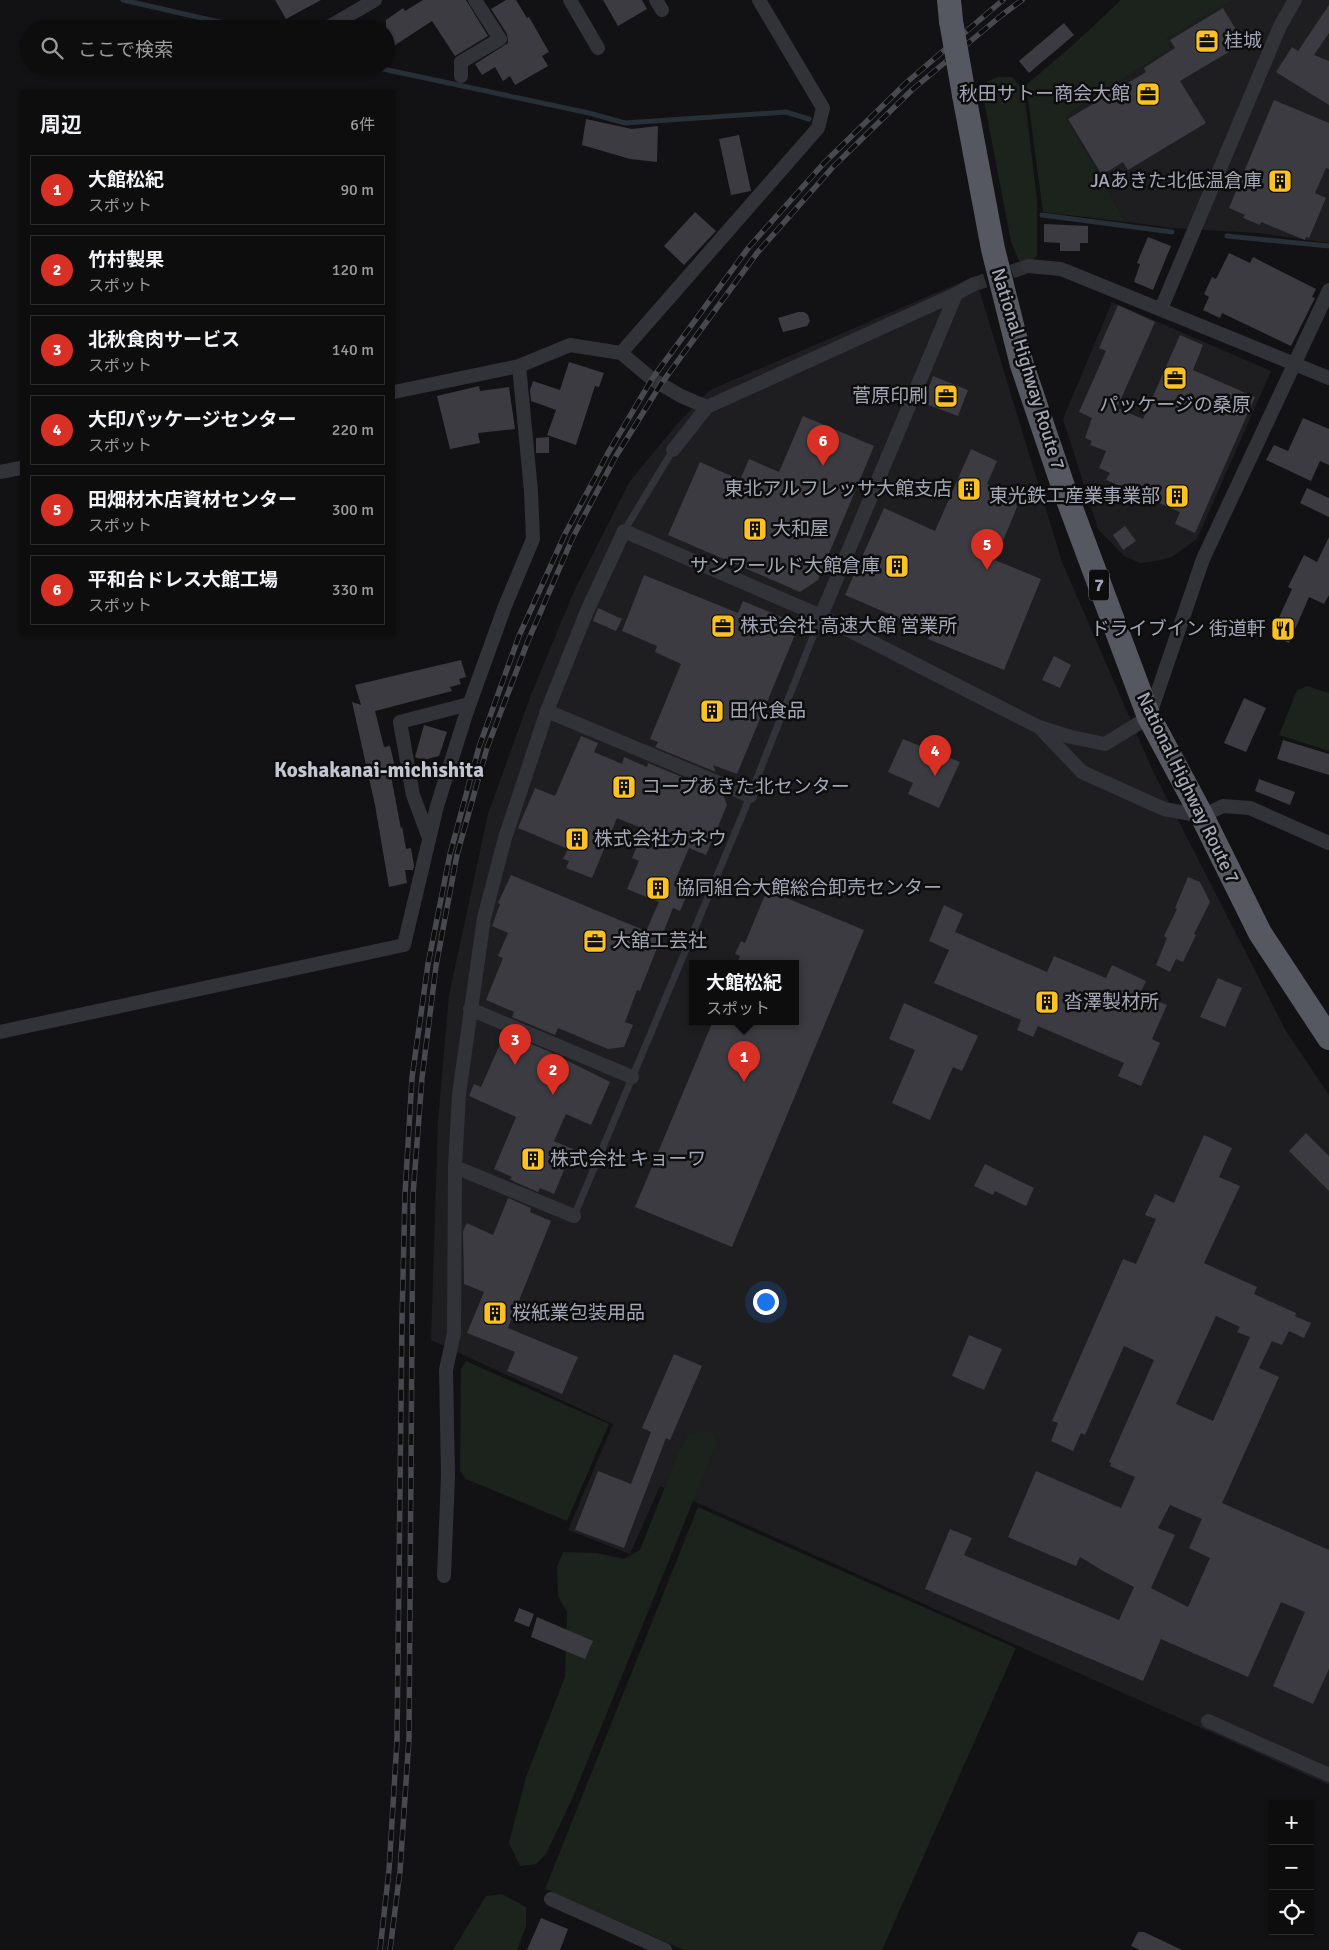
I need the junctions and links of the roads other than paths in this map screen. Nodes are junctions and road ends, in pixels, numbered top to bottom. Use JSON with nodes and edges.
{"nodes":[{"id":1,"x":375,"y":0,"type":"edge"},
{"id":2,"x":475,"y":0,"type":"edge"},
{"id":3,"x":570,"y":0,"type":"edge"},
{"id":4,"x":759,"y":0,"type":"edge"},
{"id":5,"x":1295,"y":0,"type":"edge"},
{"id":6,"x":950,"y":11,"type":"edge"},
{"id":7,"x":341,"y":20,"type":"edge"},
{"id":8,"x":598,"y":48,"type":"dead end"},
{"id":9,"x":461,"y":76,"type":"dead end"},
{"id":10,"x":1028,"y":266,"type":"tunnel mouth"},
{"id":11,"x":972,"y":285,"type":"tunnel mouth"},
{"id":12,"x":1329,"y":290,"type":"edge"},
{"id":13,"x":956,"y":294,"type":"junction"},
{"id":14,"x":1160,"y":309,"type":"junction"},
{"id":15,"x":621,"y":353,"type":"junction"},
{"id":16,"x":1294,"y":363,"type":"junction"},
{"id":17,"x":519,"y":366,"type":"junction"},
{"id":18,"x":1329,"y":378,"type":"edge"},
{"id":19,"x":395,"y":392,"type":"edge"},
{"id":20,"x":707,"y":407,"type":"junction"},
{"id":21,"x":673,"y":450,"type":"joint"},
{"id":22,"x":20,"y":468,"type":"edge"},
{"id":23,"x":0,"y":472,"type":"edge"},
{"id":24,"x":624,"y":531,"type":"junction"},
{"id":25,"x":821,"y":616,"type":"junction"},
{"id":26,"x":469,"y":704,"type":"junction"},
{"id":27,"x":547,"y":712,"type":"junction"},
{"id":28,"x":1149,"y":717,"type":"junction"},
{"id":29,"x":1039,"y":727,"type":"junction"},
{"id":30,"x":750,"y":796,"type":"junction"},
{"id":31,"x":1202,"y":816,"type":"junction"},
{"id":32,"x":429,"y":839,"type":"junction"},
{"id":33,"x":1329,"y":843,"type":"edge"},
{"id":34,"x":470,"y":1009,"type":"junction"},
{"id":35,"x":0,"y":1032,"type":"edge"},
{"id":36,"x":1329,"y":1038,"type":"edge"},
{"id":37,"x":632,"y":1077,"type":"junction"},
{"id":38,"x":455,"y":1166,"type":"junction"},
{"id":39,"x":574,"y":1216,"type":"joint"},
{"id":40,"x":444,"y":1576,"type":"dead end"},
{"id":41,"x":1208,"y":1721,"type":"dead end"},
{"id":42,"x":1329,"y":1775,"type":"edge"},
{"id":43,"x":551,"y":1899,"type":"dead end"},
{"id":44,"x":665,"y":1950,"type":"edge"}],
"edges":[{"from":1,"to":7,"type":"street"},
{"from":2,"to":9,"type":"street"},
{"from":3,"to":8,"type":"street"},
{"from":4,"to":15,"type":"street"},
{"from":5,"to":14,"type":"street"},
{"from":6,"to":28,"type":"highway","name":"National Highway Route 7","number":"7","bridge":true},
{"from":10,"to":14,"type":"street"},
{"from":11,"to":13,"type":"street"},
{"from":12,"to":16,"type":"street"},
{"from":13,"to":20,"type":"street"},
{"from":13,"to":25,"type":"street"},
{"from":14,"to":16,"type":"street"},
{"from":15,"to":17,"type":"street"},
{"from":15,"to":20,"type":"street"},
{"from":16,"to":18,"type":"street"},
{"from":16,"to":28,"type":"street"},
{"from":17,"to":19,"type":"street"},
{"from":17,"to":26,"type":"street"},
{"from":20,"to":21,"type":"street"},
{"from":21,"to":24,"type":"lane"},
{"from":22,"to":23,"type":"street"},
{"from":24,"to":25,"type":"street"},
{"from":24,"to":27,"type":"street"},
{"from":25,"to":29,"type":"street"},
{"from":25,"to":30,"type":"lane"},
{"from":26,"to":32,"type":"street"},
{"from":26,"to":32,"type":"street"},
{"from":27,"to":30,"type":"street"},
{"from":27,"to":34,"type":"street"},
{"from":28,"to":29,"type":"street"},
{"from":28,"to":31,"type":"highway","name":"National Highway Route 7","number":"7"},
{"from":29,"to":31,"type":"street"},
{"from":30,"to":37,"type":"lane"},
{"from":31,"to":33,"type":"street"},
{"from":31,"to":36,"type":"highway","name":"National Highway Route 7","number":"7"},
{"from":32,"to":35,"type":"street"},
{"from":34,"to":37,"type":"street"},
{"from":34,"to":38,"type":"street"},
{"from":37,"to":39,"type":"lane"},
{"from":38,"to":39,"type":"street"},
{"from":38,"to":40,"type":"street"},
{"from":41,"to":42,"type":"street"},
{"from":43,"to":44,"type":"street"}]}
